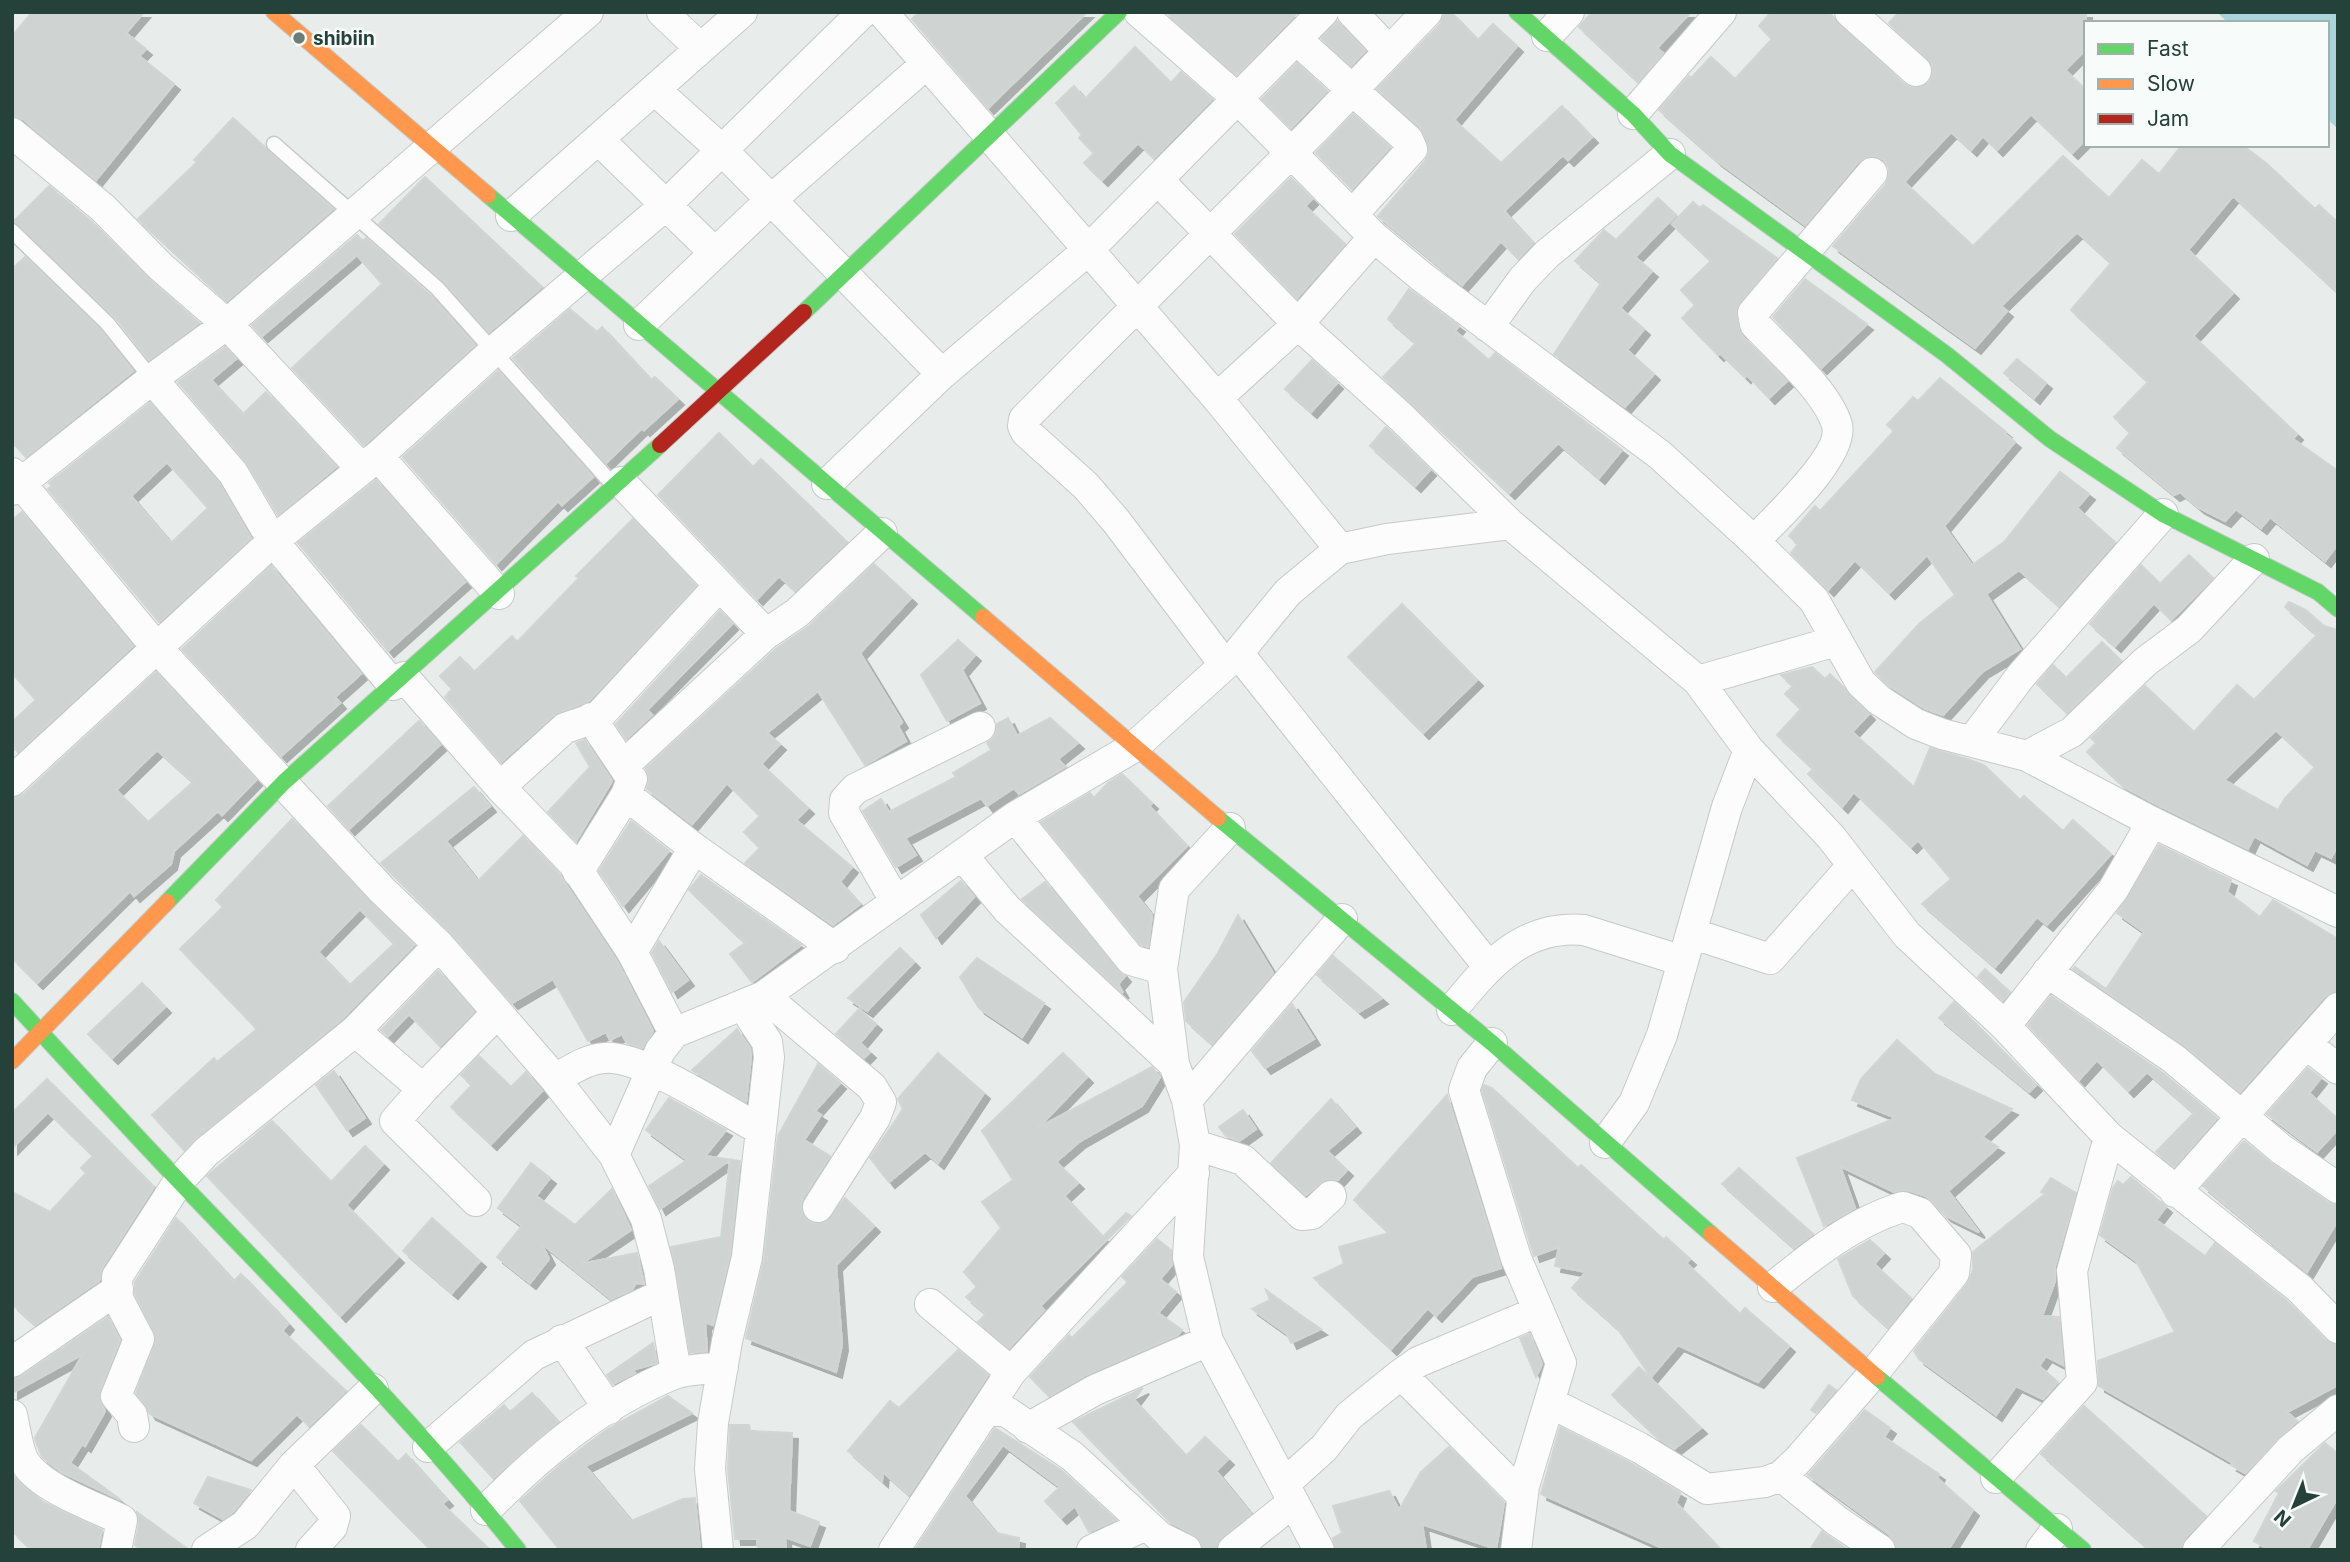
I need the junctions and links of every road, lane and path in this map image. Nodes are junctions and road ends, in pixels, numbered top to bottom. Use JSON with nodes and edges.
{"nodes":[{"id":1,"x":274,"y":12,"type":"edge"},
{"id":2,"x":662,"y":12,"type":"edge"},
{"id":3,"x":742,"y":12,"type":"edge"},
{"id":4,"x":863,"y":12,"type":"edge"},
{"id":5,"x":882,"y":12,"type":"edge"},
{"id":6,"x":1119,"y":12,"type":"edge"},
{"id":7,"x":1139,"y":12,"type":"edge"},
{"id":8,"x":1323,"y":12,"type":"edge"},
{"id":9,"x":1352,"y":12,"type":"edge"},
{"id":10,"x":1426,"y":12,"type":"edge"},
{"id":11,"x":1517,"y":12,"type":"edge"},
{"id":12,"x":1569,"y":12,"type":"edge"},
{"id":13,"x":1721,"y":12,"type":"edge"},
{"id":14,"x":1850,"y":12,"type":"edge"},
{"id":15,"x":573,"y":16,"type":"edge"},
{"id":16,"x":1548,"y":36,"type":"junction"},
{"id":17,"x":1297,"y":40,"type":"junction"},
{"id":18,"x":700,"y":48,"type":"junction"},
{"id":19,"x":1389,"y":51,"type":"junction"},
{"id":20,"x":925,"y":65,"type":"junction"},
{"id":21,"x":1916,"y":71,"type":"dead end"},
{"id":22,"x":1351,"y":89,"type":"junction"},
{"id":23,"x":655,"y":90,"type":"junction"},
{"id":24,"x":1237,"y":99,"type":"junction"},
{"id":25,"x":1633,"y":114,"type":"junction"},
{"id":26,"x":12,"y":132,"type":"edge"},
{"id":27,"x":989,"y":139,"type":"junction"},
{"id":28,"x":599,"y":140,"type":"junction"},
{"id":29,"x":274,"y":144,"type":"dead end"},
{"id":30,"x":434,"y":147,"type":"junction"},
{"id":31,"x":724,"y":152,"type":"junction"},
{"id":32,"x":1291,"y":153,"type":"junction"},
{"id":33,"x":1670,"y":155,"type":"junction"},
{"id":34,"x":1872,"y":173,"type":"dead end"},
{"id":35,"x":1158,"y":180,"type":"junction"},
{"id":36,"x":771,"y":200,"type":"junction"},
{"id":37,"x":666,"y":205,"type":"junction"},
{"id":38,"x":355,"y":215,"type":"junction"},
{"id":39,"x":1352,"y":215,"type":"junction"},
{"id":40,"x":511,"y":216,"type":"junction"},
{"id":41,"x":12,"y":231,"type":"edge"},
{"id":42,"x":1208,"y":233,"type":"junction"},
{"id":43,"x":1374,"y":237,"type":"junction"},
{"id":44,"x":1804,"y":249,"type":"junction"},
{"id":45,"x":1087,"y":251,"type":"junction"},
{"id":46,"x":714,"y":252,"type":"junction"},
{"id":47,"x":845,"y":274,"type":"junction"},
{"id":48,"x":581,"y":277,"type":"junction"},
{"id":49,"x":1138,"y":307,"type":"junction"},
{"id":50,"x":227,"y":324,"type":"junction"},
{"id":51,"x":1298,"y":324,"type":"junction"},
{"id":52,"x":639,"y":325,"type":"junction"},
{"id":53,"x":1488,"y":327,"type":"junction"},
{"id":54,"x":494,"y":351,"type":"junction"},
{"id":55,"x":942,"y":374,"type":"junction"},
{"id":56,"x":152,"y":379,"type":"junction"},
{"id":57,"x":719,"y":391,"type":"junction"},
{"id":58,"x":1217,"y":398,"type":"junction"},
{"id":59,"x":370,"y":462,"type":"junction"},
{"id":60,"x":16,"y":482,"type":"edge"},
{"id":61,"x":618,"y":484,"type":"junction"},
{"id":62,"x":827,"y":484,"type":"junction"},
{"id":63,"x":2164,"y":514,"type":"junction"},
{"id":64,"x":1510,"y":524,"type":"junction"},
{"id":65,"x":882,"y":533,"type":"junction"},
{"id":66,"x":273,"y":541,"type":"junction"},
{"id":67,"x":1754,"y":541,"type":"junction"},
{"id":68,"x":1340,"y":550,"type":"junction"},
{"id":69,"x":2254,"y":559,"type":"junction"},
{"id":70,"x":719,"y":586,"type":"junction"},
{"id":71,"x":499,"y":594,"type":"junction"},
{"id":72,"x":2338,"y":609,"type":"edge"},
{"id":73,"x":766,"y":634,"type":"junction"},
{"id":74,"x":1836,"y":641,"type":"junction"},
{"id":75,"x":157,"y":648,"type":"junction"},
{"id":76,"x":1231,"y":659,"type":"junction"},
{"id":77,"x":398,"y":681,"type":"junction"},
{"id":78,"x":1699,"y":681,"type":"junction"},
{"id":79,"x":591,"y":718,"type":"junction"},
{"id":80,"x":980,"y":727,"type":"dead end"},
{"id":81,"x":1972,"y":741,"type":"junction"},
{"id":82,"x":1134,"y":747,"type":"junction"},
{"id":83,"x":1749,"y":750,"type":"junction"},
{"id":84,"x":2027,"y":755,"type":"junction"},
{"id":85,"x":625,"y":764,"type":"junction"},
{"id":86,"x":12,"y":781,"type":"edge"},
{"id":87,"x":284,"y":782,"type":"junction"},
{"id":88,"x":500,"y":787,"type":"junction"},
{"id":89,"x":626,"y":795,"type":"junction"},
{"id":90,"x":1015,"y":817,"type":"junction"},
{"id":91,"x":2152,"y":822,"type":"junction"},
{"id":92,"x":1230,"y":828,"type":"junction"},
{"id":93,"x":694,"y":848,"type":"junction"},
{"id":94,"x":962,"y":855,"type":"junction"},
{"id":95,"x":1852,"y":866,"type":"junction"},
{"id":96,"x":579,"y":872,"type":"junction"},
{"id":97,"x":895,"y":902,"type":"junction"},
{"id":98,"x":2338,"y":912,"type":"edge"},
{"id":99,"x":1342,"y":919,"type":"junction"},
{"id":100,"x":439,"y":945,"type":"junction"},
{"id":101,"x":1687,"y":947,"type":"junction"},
{"id":102,"x":835,"y":948,"type":"junction"},
{"id":103,"x":632,"y":952,"type":"junction"},
{"id":104,"x":1488,"y":965,"type":"junction"},
{"id":105,"x":1162,"y":969,"type":"junction"},
{"id":106,"x":2047,"y":972,"type":"junction"},
{"id":107,"x":12,"y":1001,"type":"edge"},
{"id":108,"x":754,"y":1001,"type":"junction"},
{"id":109,"x":2338,"y":1008,"type":"edge"},
{"id":110,"x":1452,"y":1010,"type":"junction"},
{"id":111,"x":497,"y":1013,"type":"junction"},
{"id":112,"x":2006,"y":1026,"type":"junction"},
{"id":113,"x":40,"y":1031,"type":"junction"},
{"id":114,"x":355,"y":1031,"type":"junction"},
{"id":115,"x":674,"y":1033,"type":"junction"},
{"id":116,"x":1492,"y":1043,"type":"junction"},
{"id":117,"x":2306,"y":1044,"type":"junction"},
{"id":118,"x":12,"y":1061,"type":"edge"},
{"id":119,"x":1174,"y":1064,"type":"junction"},
{"id":120,"x":653,"y":1069,"type":"junction"},
{"id":121,"x":2338,"y":1069,"type":"edge"},
{"id":122,"x":555,"y":1079,"type":"junction"},
{"id":123,"x":422,"y":1089,"type":"junction"},
{"id":124,"x":1187,"y":1100,"type":"junction"},
{"id":125,"x":2244,"y":1115,"type":"junction"},
{"id":126,"x":759,"y":1129,"type":"junction"},
{"id":127,"x":2109,"y":1137,"type":"junction"},
{"id":128,"x":1605,"y":1143,"type":"junction"},
{"id":129,"x":614,"y":1155,"type":"junction"},
{"id":130,"x":1195,"y":1159,"type":"junction"},
{"id":131,"x":179,"y":1181,"type":"junction"},
{"id":132,"x":2338,"y":1188,"type":"edge"},
{"id":133,"x":2175,"y":1192,"type":"junction"},
{"id":134,"x":1331,"y":1196,"type":"dead end"},
{"id":135,"x":476,"y":1201,"type":"dead end"},
{"id":136,"x":818,"y":1207,"type":"dead end"},
{"id":137,"x":1773,"y":1287,"type":"junction"},
{"id":138,"x":118,"y":1289,"type":"junction"},
{"id":139,"x":663,"y":1294,"type":"junction"},
{"id":140,"x":930,"y":1304,"type":"dead end"},
{"id":141,"x":1537,"y":1312,"type":"junction"},
{"id":142,"x":2338,"y":1328,"type":"edge"},
{"id":143,"x":562,"y":1340,"type":"junction"},
{"id":144,"x":1208,"y":1341,"type":"junction"},
{"id":145,"x":12,"y":1362,"type":"edge"},
{"id":146,"x":723,"y":1367,"type":"junction"},
{"id":147,"x":1011,"y":1372,"type":"junction"},
{"id":148,"x":676,"y":1373,"type":"junction"},
{"id":149,"x":1401,"y":1374,"type":"junction"},
{"id":150,"x":1873,"y":1374,"type":"junction"},
{"id":151,"x":373,"y":1389,"type":"junction"},
{"id":152,"x":1551,"y":1402,"type":"junction"},
{"id":153,"x":609,"y":1409,"type":"junction"},
{"id":154,"x":989,"y":1409,"type":"junction"},
{"id":155,"x":2338,"y":1410,"type":"edge"},
{"id":156,"x":12,"y":1415,"type":"edge"},
{"id":157,"x":134,"y":1427,"type":"dead end"},
{"id":158,"x":1028,"y":1428,"type":"junction"},
{"id":159,"x":428,"y":1447,"type":"junction"},
{"id":160,"x":294,"y":1465,"type":"junction"},
{"id":161,"x":1781,"y":1476,"type":"junction"},
{"id":162,"x":1996,"y":1478,"type":"junction"},
{"id":163,"x":1288,"y":1493,"type":"junction"},
{"id":164,"x":1522,"y":1496,"type":"junction"},
{"id":165,"x":486,"y":1510,"type":"junction"},
{"id":166,"x":1146,"y":1525,"type":"junction"},
{"id":167,"x":2049,"y":1540,"type":"edge"},
{"id":168,"x":116,"y":1550,"type":"edge"},
{"id":169,"x":207,"y":1550,"type":"edge"},
{"id":170,"x":311,"y":1550,"type":"edge"},
{"id":171,"x":518,"y":1550,"type":"edge"},
{"id":172,"x":718,"y":1550,"type":"edge"},
{"id":173,"x":894,"y":1550,"type":"edge"},
{"id":174,"x":1092,"y":1550,"type":"edge"},
{"id":175,"x":1186,"y":1550,"type":"edge"},
{"id":176,"x":1233,"y":1550,"type":"edge"},
{"id":177,"x":1319,"y":1550,"type":"edge"},
{"id":178,"x":1516,"y":1550,"type":"edge"},
{"id":179,"x":1880,"y":1550,"type":"edge"},
{"id":180,"x":2082,"y":1550,"type":"edge"},
{"id":181,"x":2198,"y":1550,"type":"edge"}],
"edges":[{"from":1,"to":30,"type":"street"},
{"from":2,"to":18,"type":"street"},
{"from":3,"to":18,"type":"street"},
{"from":4,"to":31,"type":"street"},
{"from":5,"to":20,"type":"street"},
{"from":6,"to":27,"type":"street"},
{"from":7,"to":24,"type":"street"},
{"from":8,"to":17,"type":"street"},
{"from":9,"to":19,"type":"street"},
{"from":10,"to":19,"type":"street"},
{"from":11,"to":16,"type":"street"},
{"from":12,"to":16,"type":"street"},
{"from":13,"to":25,"type":"street"},
{"from":14,"to":21,"type":"street"},
{"from":15,"to":30,"type":"street"},
{"from":16,"to":25,"type":"street"},
{"from":17,"to":22,"type":"street"},
{"from":17,"to":24,"type":"street"},
{"from":18,"to":23,"type":"street"},
{"from":19,"to":22,"type":"street"},
{"from":20,"to":27,"type":"street"},
{"from":20,"to":36,"type":"street"},
{"from":22,"to":32,"type":"street"},
{"from":22,"to":39,"type":"street"},
{"from":23,"to":28,"type":"street"},
{"from":23,"to":31,"type":"street"},
{"from":24,"to":32,"type":"street"},
{"from":24,"to":35,"type":"street"},
{"from":25,"to":33,"type":"street"},
{"from":26,"to":50,"type":"street"},
{"from":27,"to":45,"type":"street"},
{"from":27,"to":47,"type":"street"},
{"from":28,"to":37,"type":"street"},
{"from":28,"to":40,"type":"street"},
{"from":29,"to":38,"type":"lane"},
{"from":30,"to":38,"type":"street"},
{"from":30,"to":40,"type":"street"},
{"from":31,"to":36,"type":"street"},
{"from":31,"to":37,"type":"street"},
{"from":32,"to":39,"type":"street"},
{"from":32,"to":42,"type":"street"},
{"from":33,"to":44,"type":"street"},
{"from":33,"to":53,"type":"street"},
{"from":34,"to":44,"type":"street"},
{"from":35,"to":42,"type":"street"},
{"from":35,"to":45,"type":"street"},
{"from":36,"to":46,"type":"street"},
{"from":36,"to":47,"type":"street"},
{"from":37,"to":46,"type":"street"},
{"from":37,"to":48,"type":"street"},
{"from":38,"to":50,"type":"street"},
{"from":38,"to":54,"type":"lane"},
{"from":39,"to":43,"type":"street"},
{"from":40,"to":48,"type":"street"},
{"from":41,"to":56,"type":"lane"},
{"from":42,"to":49,"type":"street"},
{"from":42,"to":51,"type":"street"},
{"from":43,"to":51,"type":"street"},
{"from":43,"to":53,"type":"street"},
{"from":44,"to":63,"type":"street"},
{"from":44,"to":67,"type":"street"},
{"from":45,"to":49,"type":"street"},
{"from":45,"to":55,"type":"street"},
{"from":46,"to":52,"type":"street"},
{"from":47,"to":55,"type":"street"},
{"from":47,"to":57,"type":"street"},
{"from":48,"to":52,"type":"street"},
{"from":48,"to":54,"type":"street"},
{"from":49,"to":58,"type":"street"},
{"from":49,"to":76,"type":"street"},
{"from":50,"to":56,"type":"street"},
{"from":50,"to":59,"type":"street"},
{"from":51,"to":58,"type":"street"},
{"from":51,"to":64,"type":"street"},
{"from":52,"to":57,"type":"street"},
{"from":53,"to":67,"type":"street"},
{"from":54,"to":59,"type":"street"},
{"from":54,"to":61,"type":"lane"},
{"from":55,"to":62,"type":"street"},
{"from":56,"to":60,"type":"street"},
{"from":56,"to":66,"type":"street"},
{"from":57,"to":61,"type":"street"},
{"from":57,"to":62,"type":"street"},
{"from":58,"to":68,"type":"street"},
{"from":59,"to":66,"type":"street"},
{"from":59,"to":71,"type":"street"},
{"from":60,"to":75,"type":"street"},
{"from":61,"to":70,"type":"street"},
{"from":61,"to":71,"type":"street"},
{"from":62,"to":65,"type":"street"},
{"from":63,"to":69,"type":"street"},
{"from":63,"to":81,"type":"street"},
{"from":64,"to":68,"type":"street"},
{"from":64,"to":78,"type":"street"},
{"from":65,"to":73,"type":"street"},
{"from":65,"to":82,"type":"street"},
{"from":66,"to":75,"type":"street"},
{"from":66,"to":77,"type":"street"},
{"from":67,"to":74,"type":"street"},
{"from":68,"to":76,"type":"street"},
{"from":69,"to":72,"type":"street"},
{"from":69,"to":84,"type":"street"},
{"from":70,"to":73,"type":"street"},
{"from":70,"to":79,"type":"street"},
{"from":71,"to":77,"type":"street"},
{"from":73,"to":85,"type":"street"},
{"from":74,"to":78,"type":"street"},
{"from":74,"to":81,"type":"street"},
{"from":75,"to":86,"type":"street"},
{"from":75,"to":87,"type":"street"},
{"from":76,"to":82,"type":"street"},
{"from":76,"to":104,"type":"street"},
{"from":77,"to":87,"type":"street"},
{"from":77,"to":88,"type":"street"},
{"from":78,"to":83,"type":"street"},
{"from":79,"to":85,"type":"street"},
{"from":79,"to":88,"type":"street"},
{"from":80,"to":97,"type":"street"},
{"from":81,"to":84,"type":"street"},
{"from":82,"to":90,"type":"street"},
{"from":82,"to":92,"type":"street"},
{"from":83,"to":95,"type":"street"},
{"from":83,"to":101,"type":"street"},
{"from":84,"to":91,"type":"street"},
{"from":85,"to":89,"type":"street"},
{"from":87,"to":100,"type":"street"},
{"from":87,"to":113,"type":"street"},
{"from":88,"to":96,"type":"street"},
{"from":89,"to":93,"type":"street"},
{"from":89,"to":96,"type":"street"},
{"from":90,"to":94,"type":"street"},
{"from":90,"to":105,"type":"street"},
{"from":91,"to":98,"type":"street"},
{"from":91,"to":106,"type":"street"},
{"from":92,"to":99,"type":"street"},
{"from":92,"to":105,"type":"street"},
{"from":93,"to":102,"type":"street"},
{"from":93,"to":103,"type":"street"},
{"from":94,"to":97,"type":"street"},
{"from":94,"to":119,"type":"street"},
{"from":95,"to":101,"type":"street"},
{"from":95,"to":112,"type":"street"},
{"from":96,"to":103,"type":"street"},
{"from":97,"to":102,"type":"street"},
{"from":99,"to":110,"type":"street"},
{"from":99,"to":124,"type":"street"},
{"from":100,"to":111,"type":"street"},
{"from":100,"to":114,"type":"street"},
{"from":101,"to":104,"type":"street"},
{"from":101,"to":128,"type":"street"},
{"from":102,"to":108,"type":"street"},
{"from":103,"to":115,"type":"street"},
{"from":104,"to":110,"type":"street"},
{"from":105,"to":119,"type":"street"},
{"from":106,"to":112,"type":"street"},
{"from":106,"to":125,"type":"street"},
{"from":107,"to":113,"type":"street"},
{"from":108,"to":115,"type":"street"},
{"from":108,"to":126,"type":"street"},
{"from":108,"to":136,"type":"street"},
{"from":109,"to":117,"type":"street"},
{"from":110,"to":116,"type":"street"},
{"from":111,"to":122,"type":"street"},
{"from":111,"to":123,"type":"street"},
{"from":112,"to":127,"type":"street"},
{"from":113,"to":118,"type":"street"},
{"from":113,"to":131,"type":"street"},
{"from":114,"to":123,"type":"street"},
{"from":114,"to":131,"type":"street"},
{"from":115,"to":120,"type":"street"},
{"from":116,"to":128,"type":"street"},
{"from":116,"to":141,"type":"street"},
{"from":117,"to":121,"type":"street"},
{"from":117,"to":125,"type":"street"},
{"from":119,"to":124,"type":"street"},
{"from":120,"to":122,"type":"street"},
{"from":120,"to":126,"type":"street"},
{"from":120,"to":129,"type":"street"},
{"from":122,"to":129,"type":"street"},
{"from":123,"to":135,"type":"street"},
{"from":124,"to":130,"type":"street"},
{"from":125,"to":132,"type":"street"},
{"from":125,"to":133,"type":"street"},
{"from":126,"to":146,"type":"street"},
{"from":127,"to":133,"type":"street"},
{"from":127,"to":162,"type":"street"},
{"from":128,"to":137,"type":"street"},
{"from":129,"to":139,"type":"street"},
{"from":130,"to":134,"type":"street"},
{"from":130,"to":144,"type":"street"},
{"from":130,"to":147,"type":"street"},
{"from":131,"to":138,"type":"street"},
{"from":131,"to":151,"type":"street"},
{"from":133,"to":142,"type":"street"},
{"from":137,"to":150,"type":"street"},
{"from":137,"to":150,"type":"street"},
{"from":138,"to":145,"type":"street"},
{"from":138,"to":157,"type":"street"},
{"from":139,"to":143,"type":"street"},
{"from":139,"to":148,"type":"street"},
{"from":140,"to":147,"type":"street"},
{"from":141,"to":149,"type":"street"},
{"from":141,"to":152,"type":"street"},
{"from":143,"to":153,"type":"street"},
{"from":143,"to":159,"type":"street"},
{"from":144,"to":158,"type":"street"},
{"from":144,"to":163,"type":"street"},
{"from":146,"to":148,"type":"street"},
{"from":146,"to":172,"type":"street"},
{"from":147,"to":154,"type":"street"},
{"from":148,"to":153,"type":"street"},
{"from":149,"to":163,"type":"street"},
{"from":149,"to":164,"type":"street"},
{"from":150,"to":161,"type":"street"},
{"from":150,"to":162,"type":"street"},
{"from":151,"to":159,"type":"street"},
{"from":151,"to":160,"type":"street"},
{"from":152,"to":161,"type":"street"},
{"from":152,"to":164,"type":"street"},
{"from":153,"to":165,"type":"street"},
{"from":154,"to":158,"type":"street"},
{"from":154,"to":173,"type":"street"},
{"from":155,"to":181,"type":"street"},
{"from":156,"to":168,"type":"street"},
{"from":158,"to":166,"type":"street"},
{"from":159,"to":165,"type":"street"},
{"from":160,"to":169,"type":"street"},
{"from":160,"to":170,"type":"street"},
{"from":161,"to":179,"type":"street"},
{"from":162,"to":167,"type":"street"},
{"from":163,"to":176,"type":"street"},
{"from":163,"to":177,"type":"street"},
{"from":164,"to":178,"type":"street"},
{"from":165,"to":171,"type":"street"},
{"from":166,"to":174,"type":"street"},
{"from":166,"to":175,"type":"street"},
{"from":167,"to":180,"type":"street"}]}
